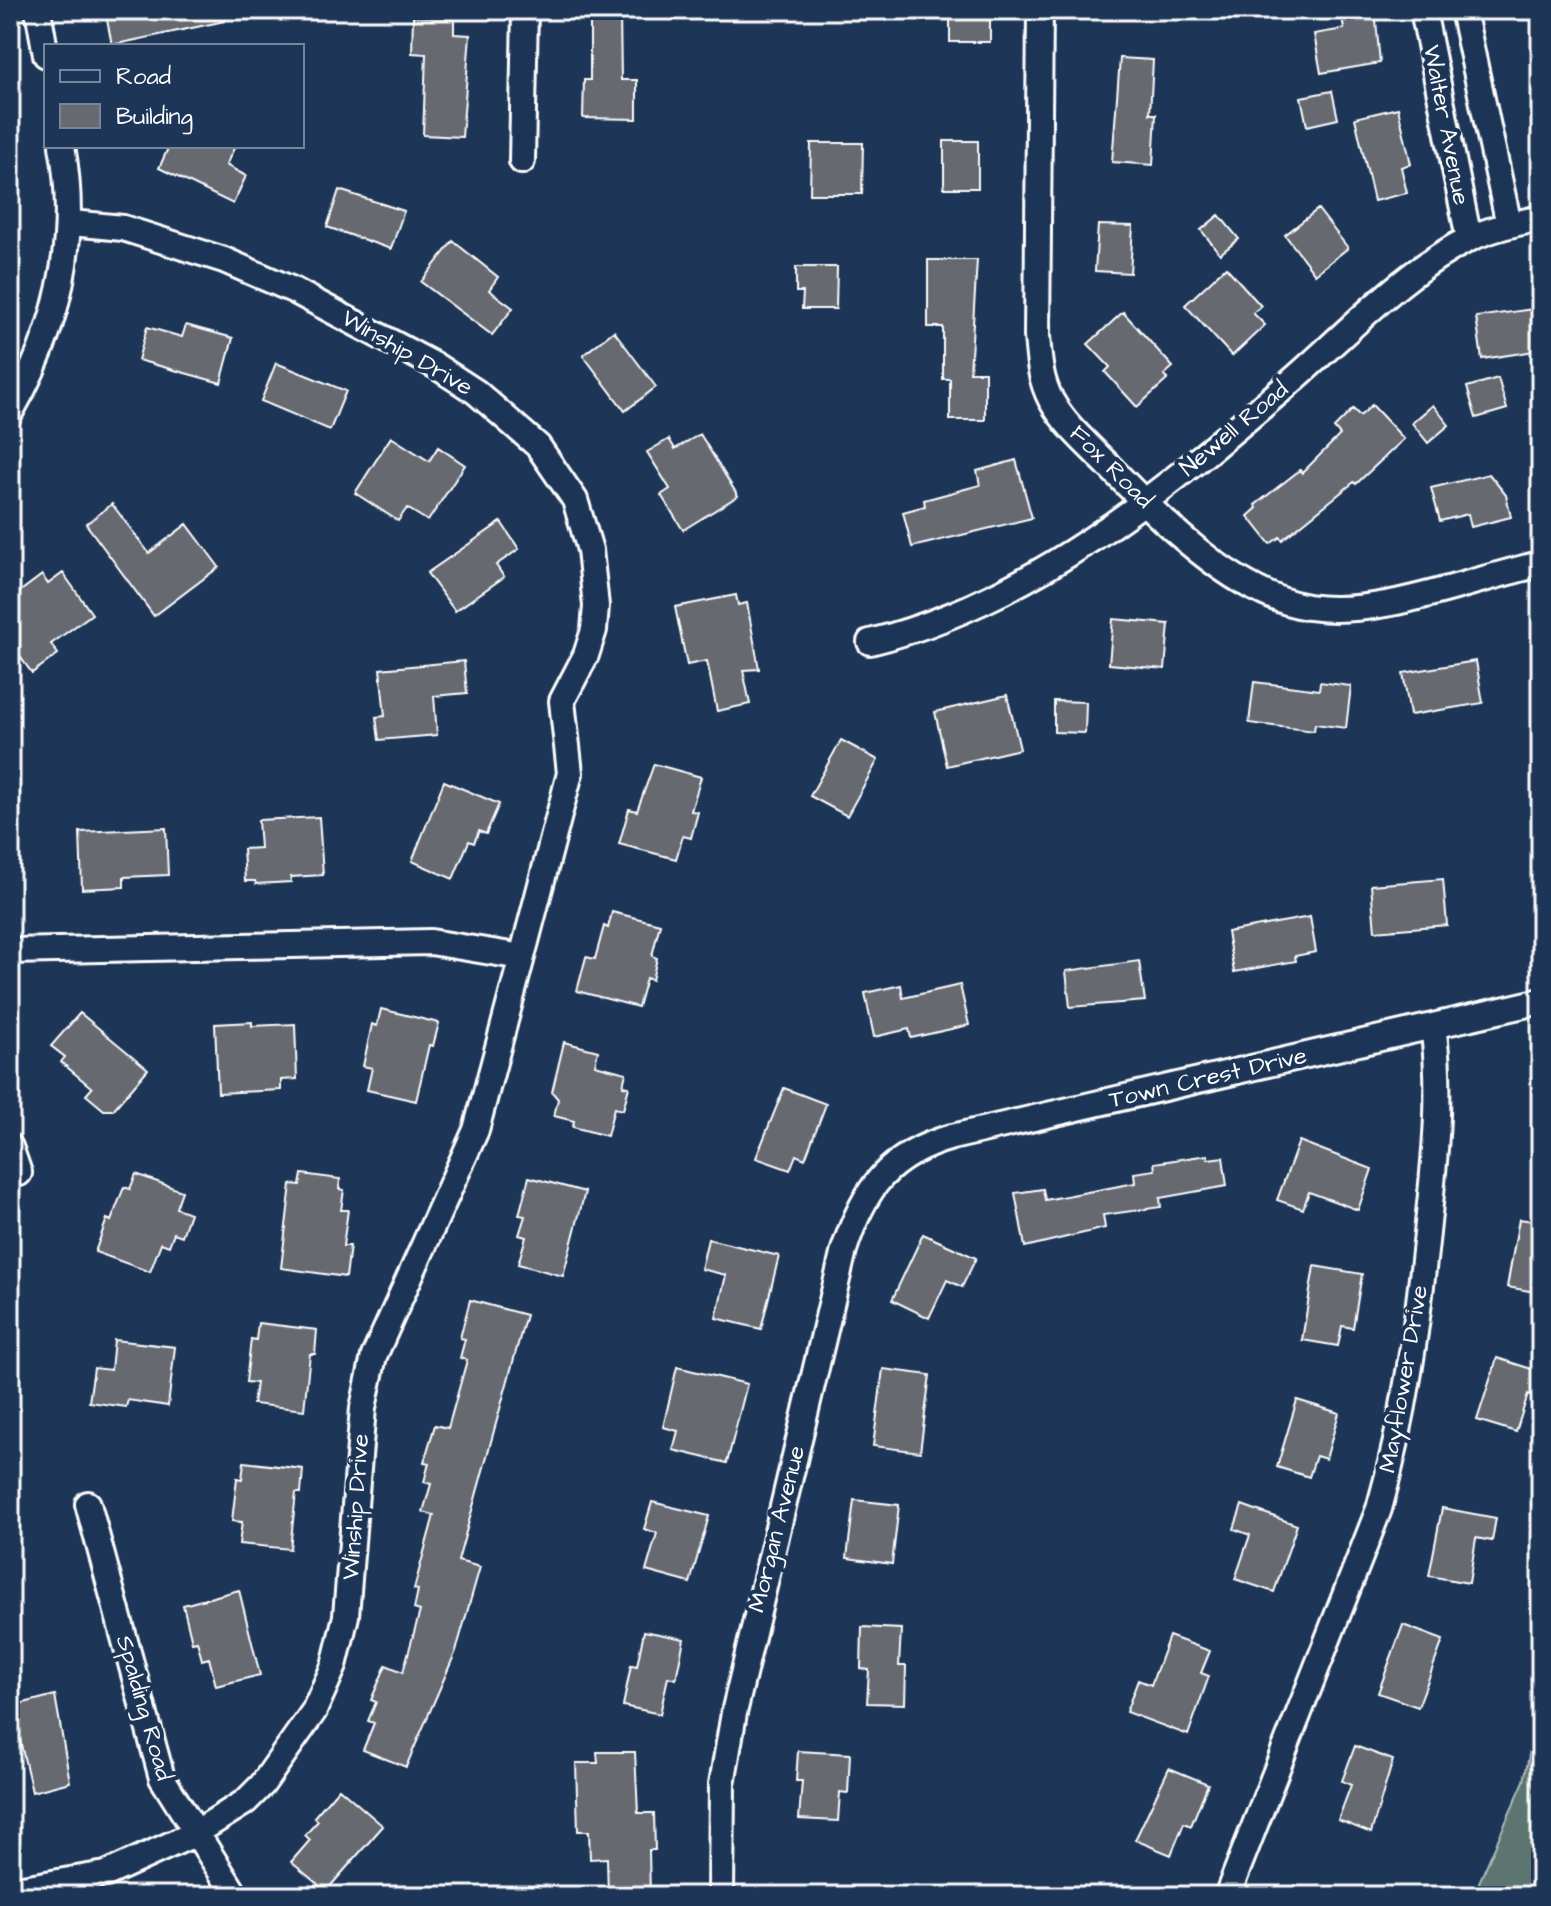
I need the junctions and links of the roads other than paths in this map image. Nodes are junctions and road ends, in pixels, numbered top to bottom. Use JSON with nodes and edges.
{"nodes":[{"id":1,"x":38,"y":10,"type":"edge"},
{"id":2,"x":525,"y":10,"type":"edge"},
{"id":3,"x":1040,"y":10,"type":"edge"},
{"id":4,"x":1423,"y":10,"type":"edge"},
{"id":5,"x":1463,"y":10,"type":"edge"},
{"id":6,"x":44,"y":44,"type":"edge"},
{"id":7,"x":62,"y":148,"type":"edge"},
{"id":8,"x":522,"y":161,"type":"dead end"},
{"id":9,"x":1541,"y":218,"type":"edge"},
{"id":10,"x":71,"y":223,"type":"junction"},
{"id":11,"x":1509,"y":225,"type":"junction"},
{"id":12,"x":1469,"y":239,"type":"junction"},
{"id":13,"x":10,"y":413,"type":"edge"},
{"id":14,"x":1145,"y":504,"type":"junction"},
{"id":15,"x":1541,"y":564,"type":"edge"},
{"id":16,"x":870,"y":642,"type":"dead end"},
{"id":17,"x":10,"y":951,"type":"edge"},
{"id":18,"x":522,"y":957,"type":"junction"},
{"id":19,"x":1541,"y":1001,"type":"edge"},
{"id":20,"x":1433,"y":1026,"type":"junction"},
{"id":21,"x":10,"y":1147,"type":"edge"},
{"id":22,"x":19,"y":1173,"type":"dead end"},
{"id":23,"x":883,"y":1174,"type":"joint"},
{"id":24,"x":88,"y":1504,"type":"dead end"},
{"id":25,"x":194,"y":1834,"type":"junction"},
{"id":26,"x":10,"y":1890,"type":"edge"},
{"id":27,"x":236,"y":1896,"type":"edge"},
{"id":28,"x":721,"y":1896,"type":"edge"},
{"id":29,"x":1227,"y":1896,"type":"edge"}],
"edges":[{"from":1,"to":6,"type":"street"},
{"from":2,"to":8,"type":"street"},
{"from":3,"to":14,"type":"street","name":"Fox Road"},
{"from":4,"to":12,"type":"street","name":"Walter Avenue"},
{"from":5,"to":11,"type":"street","name":"Walter Avenue"},
{"from":7,"to":10,"type":"street"},
{"from":9,"to":11,"type":"street","name":"Newell Road"},
{"from":10,"to":13,"type":"street"},
{"from":10,"to":18,"type":"street","name":"Winship Drive"},
{"from":11,"to":12,"type":"street","name":"Newell Road"},
{"from":12,"to":14,"type":"street","name":"Newell Road"},
{"from":14,"to":15,"type":"street","name":"Fox Road"},
{"from":14,"to":16,"type":"street","name":"Newell Road"},
{"from":17,"to":18,"type":"street"},
{"from":18,"to":25,"type":"street","name":"Winship Drive"},
{"from":19,"to":20,"type":"street","name":"Town Crest Drive"},
{"from":20,"to":23,"type":"street","name":"Town Crest Drive"},
{"from":20,"to":29,"type":"street","name":"Mayflower Drive"},
{"from":21,"to":22,"type":"street"},
{"from":23,"to":28,"type":"street","name":"Morgan Avenue"},
{"from":24,"to":25,"type":"street","name":"Spalding Road"},
{"from":25,"to":26,"type":"street","name":"Winship Drive"},
{"from":25,"to":27,"type":"street","name":"Spalding Road"}]}
